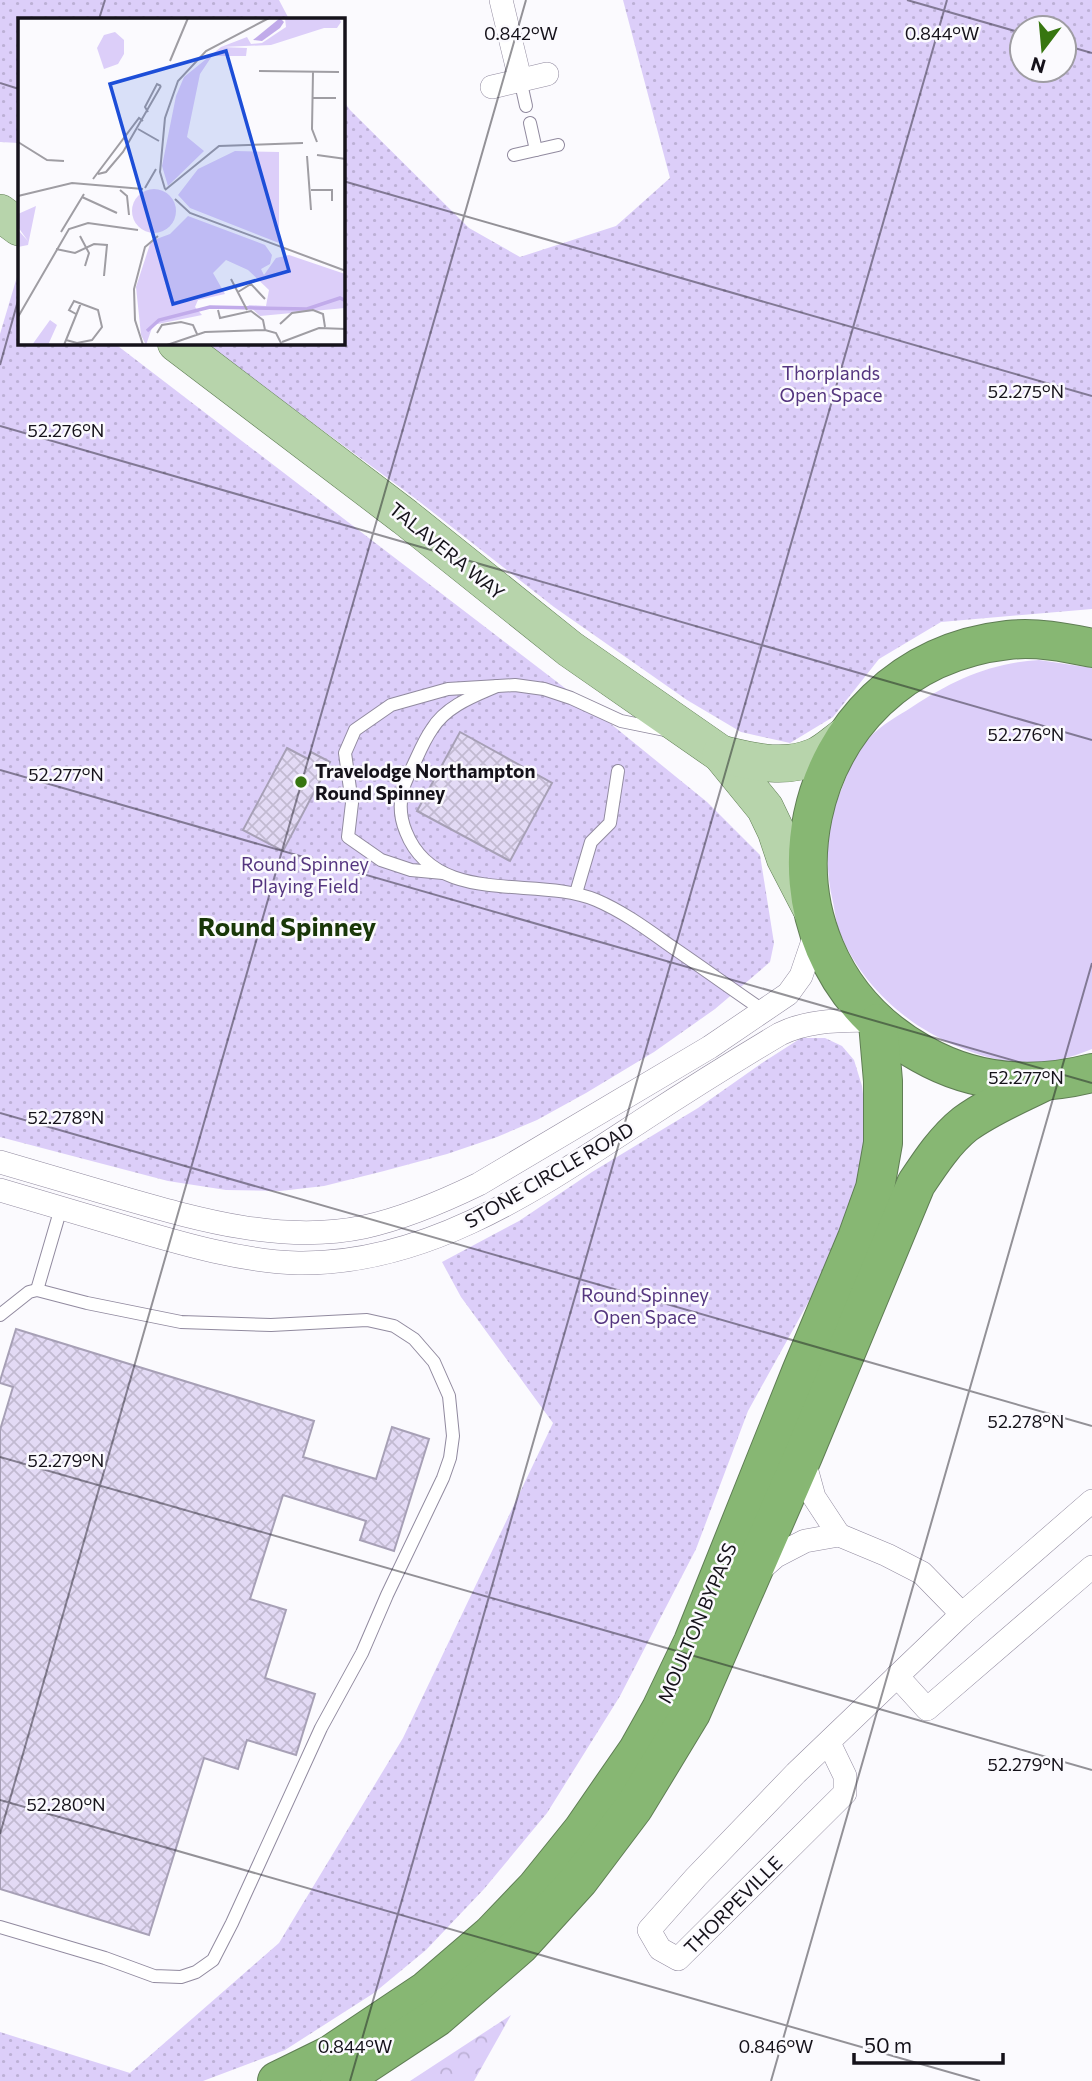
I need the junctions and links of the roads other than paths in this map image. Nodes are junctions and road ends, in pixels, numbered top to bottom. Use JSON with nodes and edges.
{"nodes":[{"id":1,"x":501,"y":0,"type":"edge"},
{"id":2,"x":547,"y":74,"type":"dead end"},
{"id":3,"x":520,"y":79,"type":"junction"},
{"id":4,"x":492,"y":87,"type":"dead end"},
{"id":5,"x":526,"y":106,"type":"dead end"},
{"id":6,"x":530,"y":123,"type":"dead end"},
{"id":7,"x":558,"y":145,"type":"dead end"},
{"id":8,"x":536,"y":150,"type":"junction"},
{"id":9,"x":514,"y":155,"type":"dead end"},
{"id":10,"x":0,"y":213,"type":"edge"},
{"id":11,"x":18,"y":226,"type":"edge"},
{"id":12,"x":179,"y":345,"type":"edge"},
{"id":13,"x":1092,"y":626,"type":"edge"},
{"id":14,"x":1008,"y":640,"type":"junction"},
{"id":15,"x":1092,"y":648,"type":"edge"},
{"id":16,"x":497,"y":686,"type":"junction"},
{"id":17,"x":846,"y":735,"type":"junction"},
{"id":18,"x":708,"y":745,"type":"junction"},
{"id":19,"x":618,"y":771,"type":"dead end"},
{"id":20,"x":443,"y":873,"type":"junction"},
{"id":21,"x":576,"y":893,"type":"junction"},
{"id":22,"x":815,"y":920,"type":"junction"},
{"id":23,"x":764,"y":1011,"type":"junction"},
{"id":24,"x":876,"y":1021,"type":"junction"},
{"id":25,"x":1073,"y":1079,"type":"edge"},
{"id":26,"x":0,"y":1162,"type":"edge"},
{"id":27,"x":0,"y":1190,"type":"edge"},
{"id":28,"x":61,"y":1208,"type":"junction"},
{"id":29,"x":37,"y":1290,"type":"junction"},
{"id":30,"x":0,"y":1315,"type":"edge"},
{"id":31,"x":803,"y":1456,"type":"junction"},
{"id":32,"x":1092,"y":1501,"type":"edge"},
{"id":33,"x":839,"y":1535,"type":"junction"},
{"id":34,"x":1092,"y":1567,"type":"edge"},
{"id":35,"x":751,"y":1578,"type":"junction"},
{"id":36,"x":962,"y":1614,"type":"junction"},
{"id":37,"x":897,"y":1676,"type":"junction"},
{"id":38,"x":829,"y":1743,"type":"junction"},
{"id":39,"x":0,"y":1927,"type":"edge"},
{"id":40,"x":277,"y":2081,"type":"edge"},
{"id":41,"x":340,"y":2081,"type":"edge"}],
"edges":[{"from":1,"to":3,"type":"street"},
{"from":2,"to":3,"type":"street"},
{"from":3,"to":4,"type":"street"},
{"from":3,"to":5,"type":"lane"},
{"from":6,"to":8,"type":"lane"},
{"from":7,"to":8,"type":"lane"},
{"from":8,"to":9,"type":"lane"},
{"from":10,"to":11,"type":"main road"},
{"from":12,"to":18,"type":"main road","name":"TALAVERA WAY"},
{"from":13,"to":14,"type":"highway"},
{"from":14,"to":15,"type":"highway"},
{"from":14,"to":17,"type":"highway"},
{"from":16,"to":18,"type":"lane"},
{"from":16,"to":20,"type":"lane"},
{"from":16,"to":20,"type":"lane"},
{"from":17,"to":18,"type":"main road","name":"TALAVERA WAY"},
{"from":17,"to":22,"type":"highway"},
{"from":18,"to":22,"type":"main road","name":"TALAVERA WAY"},
{"from":19,"to":21,"type":"lane"},
{"from":20,"to":21,"type":"lane"},
{"from":21,"to":23,"type":"lane"},
{"from":22,"to":23,"type":"street","name":"STONE CIRCLE ROAD"},
{"from":22,"to":24,"type":"highway"},
{"from":23,"to":26,"type":"street","name":"STONE CIRCLE ROAD"},
{"from":24,"to":25,"type":"highway"},
{"from":24,"to":28,"type":"street","name":"STONE CIRCLE ROAD"},
{"from":24,"to":40,"type":"highway","name":"MOULTON BYPASS"},
{"from":25,"to":31,"type":"highway","name":"MOULTON BYPASS"},
{"from":27,"to":28,"type":"street","name":"STONE CIRCLE ROAD"},
{"from":28,"to":29,"type":"lane"},
{"from":29,"to":30,"type":"lane"},
{"from":29,"to":39,"type":"lane"},
{"from":31,"to":33,"type":"street"},
{"from":31,"to":35,"type":"highway","name":"MOULTON BYPASS"},
{"from":32,"to":36,"type":"street","name":"THORPEVILLE"},
{"from":33,"to":35,"type":"street"},
{"from":33,"to":36,"type":"street"},
{"from":34,"to":37,"type":"street"},
{"from":35,"to":41,"type":"highway","name":"MOULTON BYPASS"},
{"from":36,"to":37,"type":"street","name":"THORPEVILLE"},
{"from":37,"to":38,"type":"street","name":"THORPEVILLE"},
{"from":38,"to":38,"type":"street","name":"THORPEVILLE"}]}
